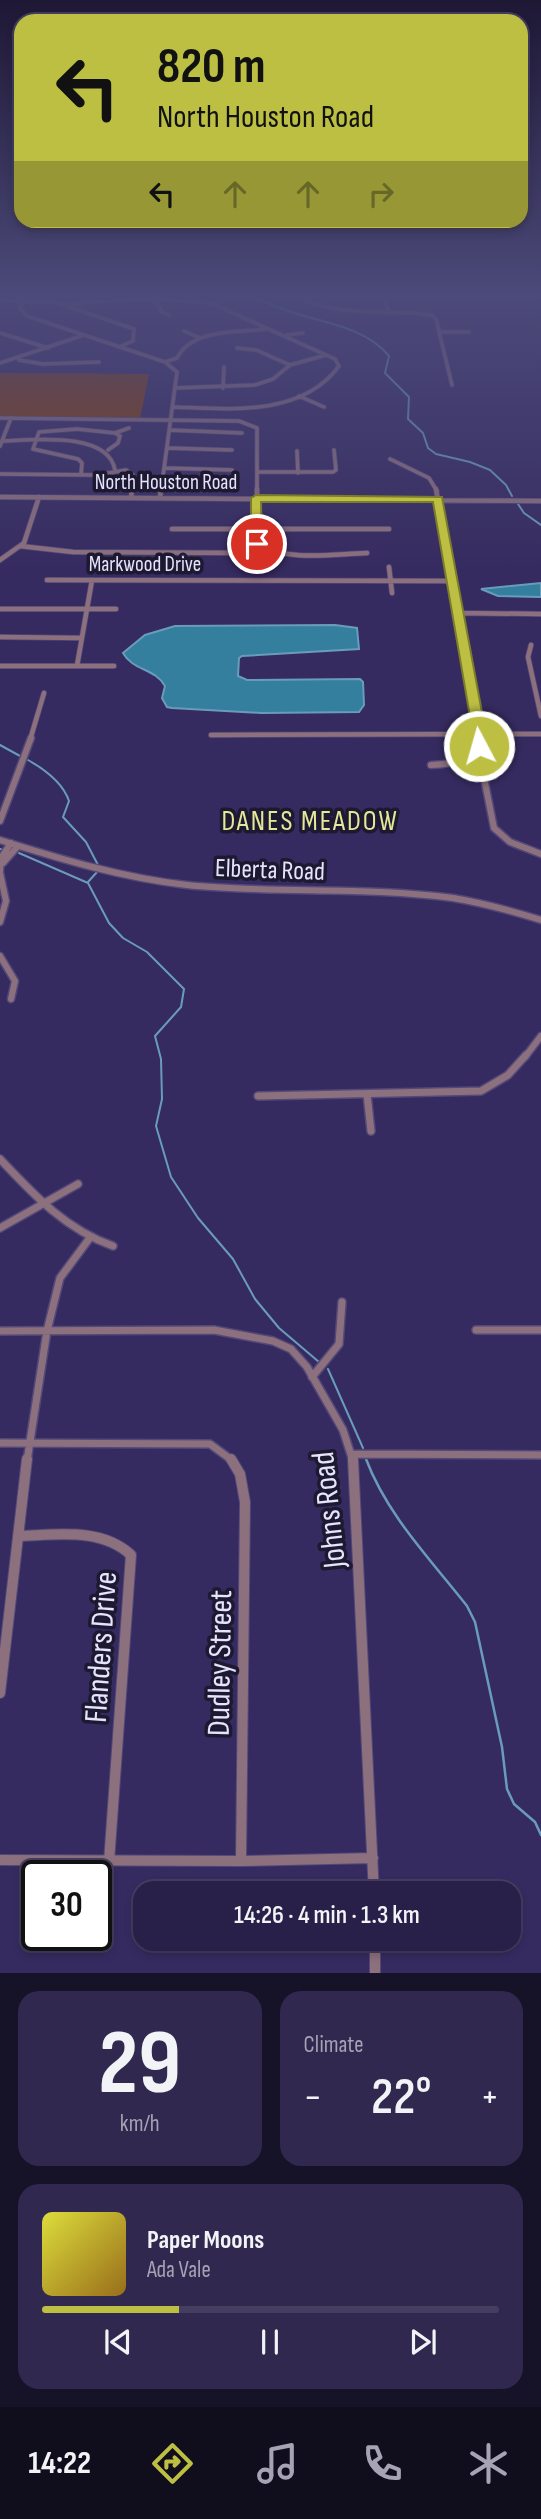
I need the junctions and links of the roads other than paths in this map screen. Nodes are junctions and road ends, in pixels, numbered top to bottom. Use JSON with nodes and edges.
{"nodes":[{"id":1,"x":239,"y":386,"type":"edge"},
{"id":2,"x":321,"y":386,"type":"edge"},
{"id":3,"x":175,"y":388,"type":"joint"},
{"id":4,"x":223,"y":388,"type":"joint"},
{"id":5,"x":299,"y":396,"type":"junction"},
{"id":6,"x":173,"y":407,"type":"junction"},
{"id":7,"x":324,"y":407,"type":"dead end"},
{"id":8,"x":0,"y":418,"type":"edge"},
{"id":9,"x":10,"y":418,"type":"junction"},
{"id":10,"x":170,"y":420,"type":"junction"},
{"id":11,"x":0,"y":428,"type":"edge"},
{"id":12,"x":7,"y":428,"type":"junction"},
{"id":13,"x":129,"y":428,"type":"dead end"},
{"id":14,"x":169,"y":430,"type":"junction"},
{"id":15,"x":115,"y":433,"type":"junction"},
{"id":16,"x":242,"y":433,"type":"dead end"},
{"id":17,"x":34,"y":441,"type":"junction"},
{"id":18,"x":1,"y":443,"type":"edge"},
{"id":19,"x":167,"y":448,"type":"junction"},
{"id":20,"x":108,"y":450,"type":"junction"},
{"id":21,"x":232,"y":450,"type":"dead end"},
{"id":22,"x":334,"y":450,"type":"dead end"},
{"id":23,"x":297,"y":451,"type":"dead end"},
{"id":24,"x":390,"y":459,"type":"dead end"},
{"id":25,"x":164,"y":468,"type":"junction"},
{"id":26,"x":115,"y":470,"type":"junction"},
{"id":27,"x":232,"y":470,"type":"dead end"},
{"id":28,"x":257,"y":472,"type":"junction"},
{"id":29,"x":298,"y":472,"type":"junction"},
{"id":30,"x":2,"y":475,"type":"edge"},
{"id":31,"x":81,"y":475,"type":"junction"},
{"id":32,"x":0,"y":497,"type":"edge"},
{"id":33,"x":39,"y":497,"type":"junction"},
{"id":34,"x":131,"y":498,"type":"junction"},
{"id":35,"x":160,"y":498,"type":"junction"},
{"id":36,"x":256,"y":498,"type":"junction"},
{"id":37,"x":438,"y":499,"type":"junction"},
{"id":38,"x":541,"y":500,"type":"edge"},
{"id":39,"x":172,"y":529,"type":"dead end"},
{"id":40,"x":256,"y":529,"type":"junction"},
{"id":41,"x":389,"y":529,"type":"dead end"},
{"id":42,"x":20,"y":546,"type":"junction"},
{"id":43,"x":262,"y":548,"type":"junction"},
{"id":44,"x":367,"y":553,"type":"dead end"},
{"id":45,"x":0,"y":560,"type":"edge"},
{"id":46,"x":389,"y":567,"type":"dead end"},
{"id":47,"x":47,"y":580,"type":"dead end"},
{"id":48,"x":93,"y":580,"type":"junction"},
{"id":49,"x":390,"y":580,"type":"junction"},
{"id":50,"x":452,"y":581,"type":"junction"},
{"id":51,"x":392,"y":593,"type":"dead end"},
{"id":52,"x":0,"y":609,"type":"edge"},
{"id":53,"x":86,"y":609,"type":"junction"},
{"id":54,"x":116,"y":609,"type":"dead end"},
{"id":55,"x":458,"y":613,"type":"junction"},
{"id":56,"x":541,"y":614,"type":"edge"},
{"id":57,"x":0,"y":637,"type":"edge"},
{"id":58,"x":81,"y":638,"type":"junction"},
{"id":59,"x":531,"y":645,"type":"dead end"},
{"id":60,"x":0,"y":666,"type":"edge"},
{"id":61,"x":77,"y":666,"type":"junction"},
{"id":62,"x":114,"y":666,"type":"dead end"},
{"id":63,"x":533,"y":680,"type":"junction"},
{"id":64,"x":541,"y":680,"type":"edge"},
{"id":65,"x":44,"y":693,"type":"dead end"},
{"id":66,"x":541,"y":714,"type":"edge"},
{"id":67,"x":211,"y":734,"type":"dead end"},
{"id":68,"x":479,"y":734,"type":"junction"},
{"id":69,"x":541,"y":734,"type":"edge"},
{"id":70,"x":470,"y":757,"type":"junction"},
{"id":71,"x":431,"y":765,"type":"dead end"},
{"id":72,"x":0,"y":821,"type":"edge"},
{"id":73,"x":0,"y":840,"type":"edge"},
{"id":74,"x":14,"y":844,"type":"junction"},
{"id":75,"x":541,"y":854,"type":"edge"},
{"id":76,"x":0,"y":872,"type":"edge"},
{"id":77,"x":541,"y":919,"type":"edge"},
{"id":78,"x":0,"y":922,"type":"edge"},
{"id":79,"x":0,"y":956,"type":"edge"},
{"id":80,"x":11,"y":999,"type":"dead end"},
{"id":81,"x":541,"y":1036,"type":"edge"},
{"id":82,"x":367,"y":1094,"type":"junction"},
{"id":83,"x":258,"y":1096,"type":"dead end"},
{"id":84,"x":371,"y":1131,"type":"dead end"},
{"id":85,"x":0,"y":1159,"type":"edge"},
{"id":86,"x":78,"y":1184,"type":"dead end"},
{"id":87,"x":42,"y":1202,"type":"junction"},
{"id":88,"x":0,"y":1228,"type":"edge"},
{"id":89,"x":89,"y":1239,"type":"junction"},
{"id":90,"x":113,"y":1245,"type":"dead end"},
{"id":91,"x":342,"y":1302,"type":"dead end"},
{"id":92,"x":476,"y":1330,"type":"dead end"},
{"id":93,"x":541,"y":1330,"type":"edge"},
{"id":94,"x":0,"y":1331,"type":"edge"},
{"id":95,"x":47,"y":1331,"type":"junction"},
{"id":96,"x":312,"y":1377,"type":"junction"},
{"id":97,"x":0,"y":1443,"type":"edge"},
{"id":98,"x":29,"y":1443,"type":"junction"},
{"id":99,"x":354,"y":1454,"type":"junction"},
{"id":100,"x":541,"y":1455,"type":"edge"},
{"id":101,"x":18,"y":1536,"type":"junction"},
{"id":102,"x":0,"y":1693,"type":"edge"},
{"id":103,"x":373,"y":1858,"type":"junction"},
{"id":104,"x":0,"y":1860,"type":"edge"},
{"id":105,"x":21,"y":1860,"type":"edge"},
{"id":106,"x":109,"y":1860,"type":"edge"},
{"id":107,"x":241,"y":1861,"type":"junction"},
{"id":108,"x":112,"y":1862,"type":"edge"},
{"id":109,"x":374,"y":1881,"type":"edge"},
{"id":110,"x":374,"y":1951,"type":"edge"},
{"id":111,"x":375,"y":1973,"type":"edge"}],
"edges":[{"from":1,"to":4,"type":"street"},
{"from":2,"to":5,"type":"street"},
{"from":3,"to":4,"type":"street"},
{"from":3,"to":6,"type":"street"},
{"from":5,"to":6,"type":"street"},
{"from":5,"to":7,"type":"street"},
{"from":6,"to":10,"type":"street"},
{"from":8,"to":9,"type":"street"},
{"from":9,"to":10,"type":"street"},
{"from":9,"to":12,"type":"street"},
{"from":10,"to":14,"type":"street"},
{"from":10,"to":28,"type":"street"},
{"from":11,"to":12,"type":"street"},
{"from":12,"to":18,"type":"street"},
{"from":13,"to":15,"type":"street"},
{"from":14,"to":16,"type":"street"},
{"from":14,"to":19,"type":"street"},
{"from":15,"to":17,"type":"street"},
{"from":15,"to":20,"type":"street"},
{"from":17,"to":18,"type":"street"},
{"from":17,"to":20,"type":"street"},
{"from":17,"to":31,"type":"street"},
{"from":19,"to":21,"type":"street"},
{"from":19,"to":25,"type":"street"},
{"from":20,"to":26,"type":"street"},
{"from":22,"to":29,"type":"street"},
{"from":23,"to":29,"type":"street"},
{"from":24,"to":37,"type":"street"},
{"from":25,"to":27,"type":"street"},
{"from":25,"to":35,"type":"street"},
{"from":26,"to":31,"type":"street"},
{"from":26,"to":34,"type":"street"},
{"from":28,"to":29,"type":"street"},
{"from":28,"to":36,"type":"street"},
{"from":30,"to":31,"type":"street"},
{"from":32,"to":33,"type":"street","name":"North Houston Road"},
{"from":33,"to":34,"type":"street","name":"North Houston Road"},
{"from":33,"to":42,"type":"street"},
{"from":34,"to":35,"type":"street","name":"North Houston Road"},
{"from":35,"to":36,"type":"street","name":"North Houston Road"},
{"from":36,"to":37,"type":"street","name":"North Houston Road"},
{"from":36,"to":40,"type":"street"},
{"from":37,"to":38,"type":"street","name":"North Houston Road"},
{"from":37,"to":50,"type":"street"},
{"from":39,"to":40,"type":"street"},
{"from":40,"to":41,"type":"street"},
{"from":40,"to":43,"type":"street"},
{"from":42,"to":43,"type":"street"},
{"from":42,"to":45,"type":"street"},
{"from":43,"to":44,"type":"street"},
{"from":46,"to":49,"type":"street"},
{"from":47,"to":48,"type":"street","name":"Markwood Drive"},
{"from":48,"to":49,"type":"street","name":"Markwood Drive"},
{"from":48,"to":53,"type":"street"},
{"from":49,"to":50,"type":"street","name":"Markwood Drive"},
{"from":49,"to":51,"type":"street"},
{"from":50,"to":55,"type":"street"},
{"from":52,"to":53,"type":"street"},
{"from":53,"to":54,"type":"street"},
{"from":53,"to":58,"type":"street"},
{"from":55,"to":56,"type":"street"},
{"from":55,"to":68,"type":"street"},
{"from":57,"to":58,"type":"street"},
{"from":58,"to":61,"type":"street"},
{"from":59,"to":63,"type":"street"},
{"from":60,"to":61,"type":"street"},
{"from":61,"to":62,"type":"street"},
{"from":63,"to":64,"type":"street"},
{"from":63,"to":66,"type":"street"},
{"from":65,"to":72,"type":"street"},
{"from":67,"to":68,"type":"street"},
{"from":68,"to":69,"type":"street"},
{"from":68,"to":70,"type":"street"},
{"from":70,"to":71,"type":"street"},
{"from":70,"to":75,"type":"street"},
{"from":73,"to":74,"type":"street","name":"Elberta Road"},
{"from":74,"to":76,"type":"street"},
{"from":74,"to":77,"type":"street","name":"Elberta Road"},
{"from":76,"to":78,"type":"street"},
{"from":79,"to":80,"type":"street"},
{"from":81,"to":82,"type":"street"},
{"from":82,"to":83,"type":"street"},
{"from":82,"to":84,"type":"street"},
{"from":85,"to":87,"type":"street"},
{"from":86,"to":87,"type":"street"},
{"from":87,"to":88,"type":"street"},
{"from":87,"to":89,"type":"street"},
{"from":89,"to":90,"type":"street"},
{"from":89,"to":95,"type":"street"},
{"from":91,"to":96,"type":"street"},
{"from":92,"to":93,"type":"street"},
{"from":94,"to":95,"type":"street","name":"Johns Road"},
{"from":95,"to":96,"type":"street","name":"Johns Road"},
{"from":95,"to":98,"type":"street"},
{"from":96,"to":99,"type":"street","name":"Johns Road"},
{"from":97,"to":98,"type":"street"},
{"from":98,"to":101,"type":"street"},
{"from":98,"to":107,"type":"street","name":"Dudley Street"},
{"from":99,"to":100,"type":"street"},
{"from":99,"to":103,"type":"street","name":"Johns Road"},
{"from":101,"to":102,"type":"street"},
{"from":101,"to":106,"type":"street","name":"Flanders Drive"},
{"from":103,"to":107,"type":"street"},
{"from":103,"to":109,"type":"street","name":"Johns Road"},
{"from":104,"to":105,"type":"street"},
{"from":107,"to":108,"type":"street"},
{"from":110,"to":111,"type":"street"}]}
